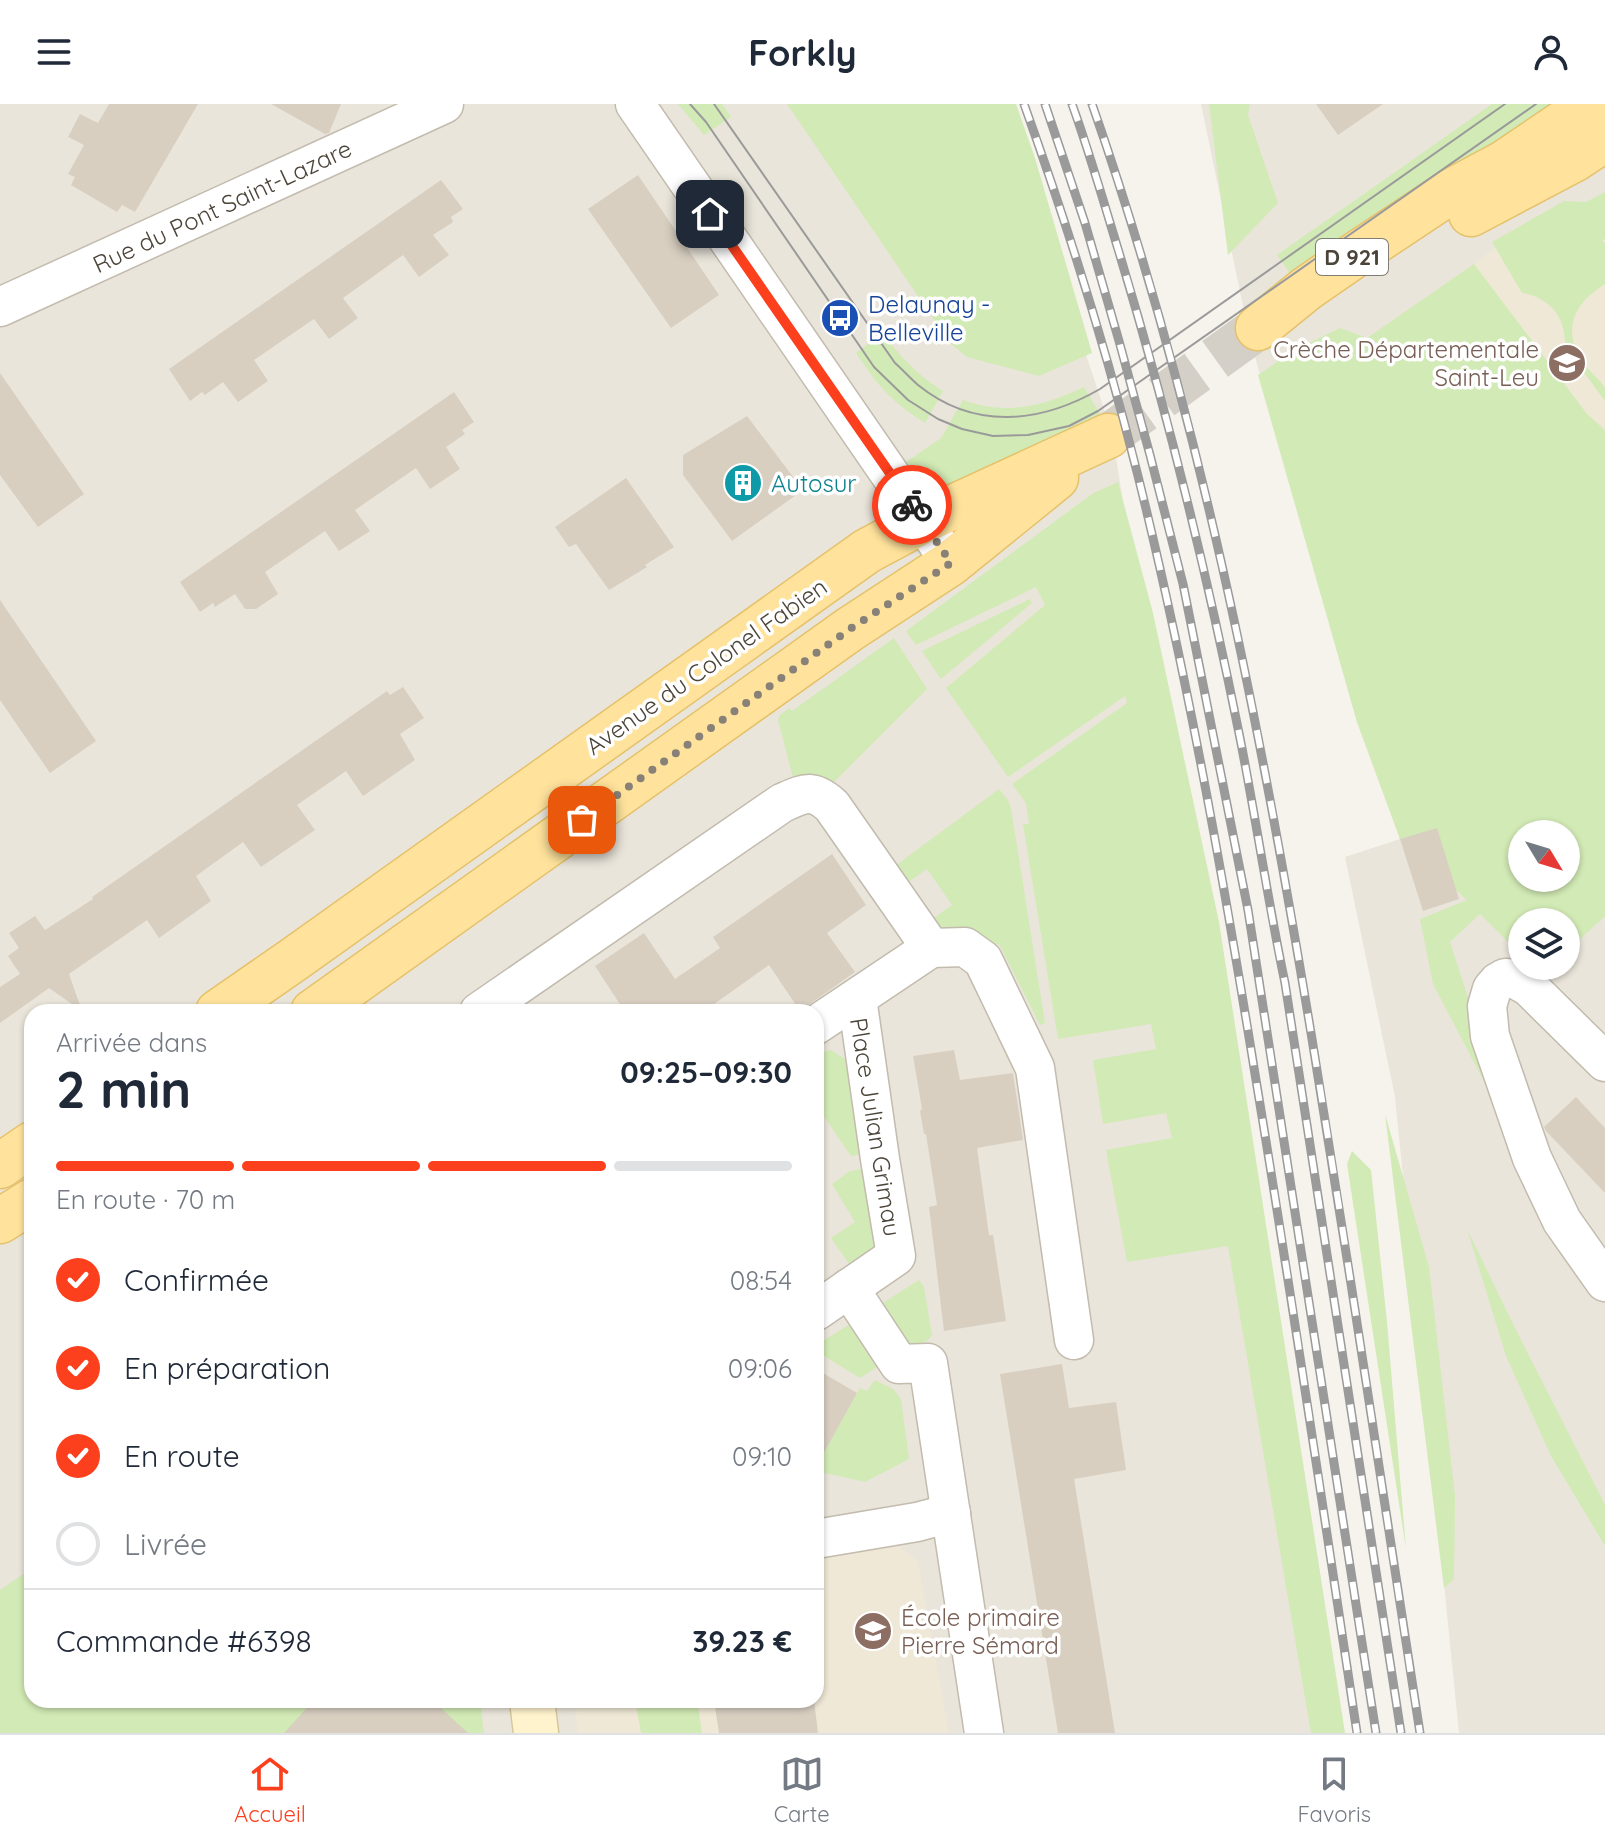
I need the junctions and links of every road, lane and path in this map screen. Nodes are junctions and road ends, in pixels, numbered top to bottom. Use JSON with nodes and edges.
{"nodes":[{"id":1,"x":444,"y":104,"type":"edge"},
{"id":2,"x":635,"y":104,"type":"edge"},
{"id":3,"x":1594,"y":104,"type":"edge"},
{"id":4,"x":1605,"y":115,"type":"edge"},
{"id":5,"x":1590,"y":149,"type":"edge"},
{"id":6,"x":0,"y":307,"type":"edge"},
{"id":7,"x":923,"y":521,"type":"junction"},
{"id":8,"x":951,"y":563,"type":"junction"},
{"id":9,"x":931,"y":948,"type":"junction"},
{"id":10,"x":293,"y":960,"type":"junction"},
{"id":11,"x":857,"y":998,"type":"junction"},
{"id":12,"x":230,"y":1004,"type":"edge"},
{"id":13,"x":319,"y":1004,"type":"edge"},
{"id":14,"x":329,"y":1004,"type":"edge"},
{"id":15,"x":491,"y":1004,"type":"edge"},
{"id":16,"x":824,"y":1020,"type":"edge"},
{"id":17,"x":1605,"y":1062,"type":"edge"},
{"id":18,"x":24,"y":1150,"type":"edge"},
{"id":19,"x":0,"y":1166,"type":"edge"},
{"id":20,"x":24,"y":1206,"type":"edge"},
{"id":21,"x":0,"y":1221,"type":"edge"},
{"id":22,"x":1605,"y":1282,"type":"edge"},
{"id":23,"x":849,"y":1288,"type":"junction"},
{"id":24,"x":824,"y":1305,"type":"edge"},
{"id":25,"x":1074,"y":1340,"type":"dead end"},
{"id":26,"x":951,"y":1513,"type":"junction"},
{"id":27,"x":824,"y":1538,"type":"edge"},
{"id":28,"x":533,"y":1708,"type":"edge"},
{"id":29,"x":536,"y":1733,"type":"edge"},
{"id":30,"x":984,"y":1733,"type":"edge"}],
"edges":[{"from":1,"to":6,"type":"street","name":"Rue du Pont Saint-Lazare"},
{"from":2,"to":7,"type":"street"},
{"from":3,"to":4,"type":"main road"},
{"from":3,"to":5,"type":"main road"},
{"from":7,"to":8,"type":"street"},
{"from":7,"to":8,"type":"main road","name":"Avenue du Colonel Fabien"},
{"from":7,"to":10,"type":"main road","name":"Avenue du Colonel Fabien"},
{"from":8,"to":14,"type":"main road"},
{"from":9,"to":11,"type":"street","name":"Place Julian Grimau"},
{"from":9,"to":15,"type":"street"},
{"from":9,"to":25,"type":"street"},
{"from":10,"to":12,"type":"main road","name":"Avenue du Colonel Fabien"},
{"from":10,"to":13,"type":"street"},
{"from":11,"to":16,"type":"street","name":"Place Julian Grimau"},
{"from":11,"to":23,"type":"street","name":"Place Julian Grimau"},
{"from":17,"to":22,"type":"street"},
{"from":18,"to":19,"type":"main road"},
{"from":20,"to":21,"type":"main road"},
{"from":23,"to":24,"type":"street","name":"Place Julian Grimau"},
{"from":23,"to":26,"type":"street"},
{"from":26,"to":27,"type":"street"},
{"from":26,"to":30,"type":"street"},
{"from":28,"to":29,"type":"street"}]}
